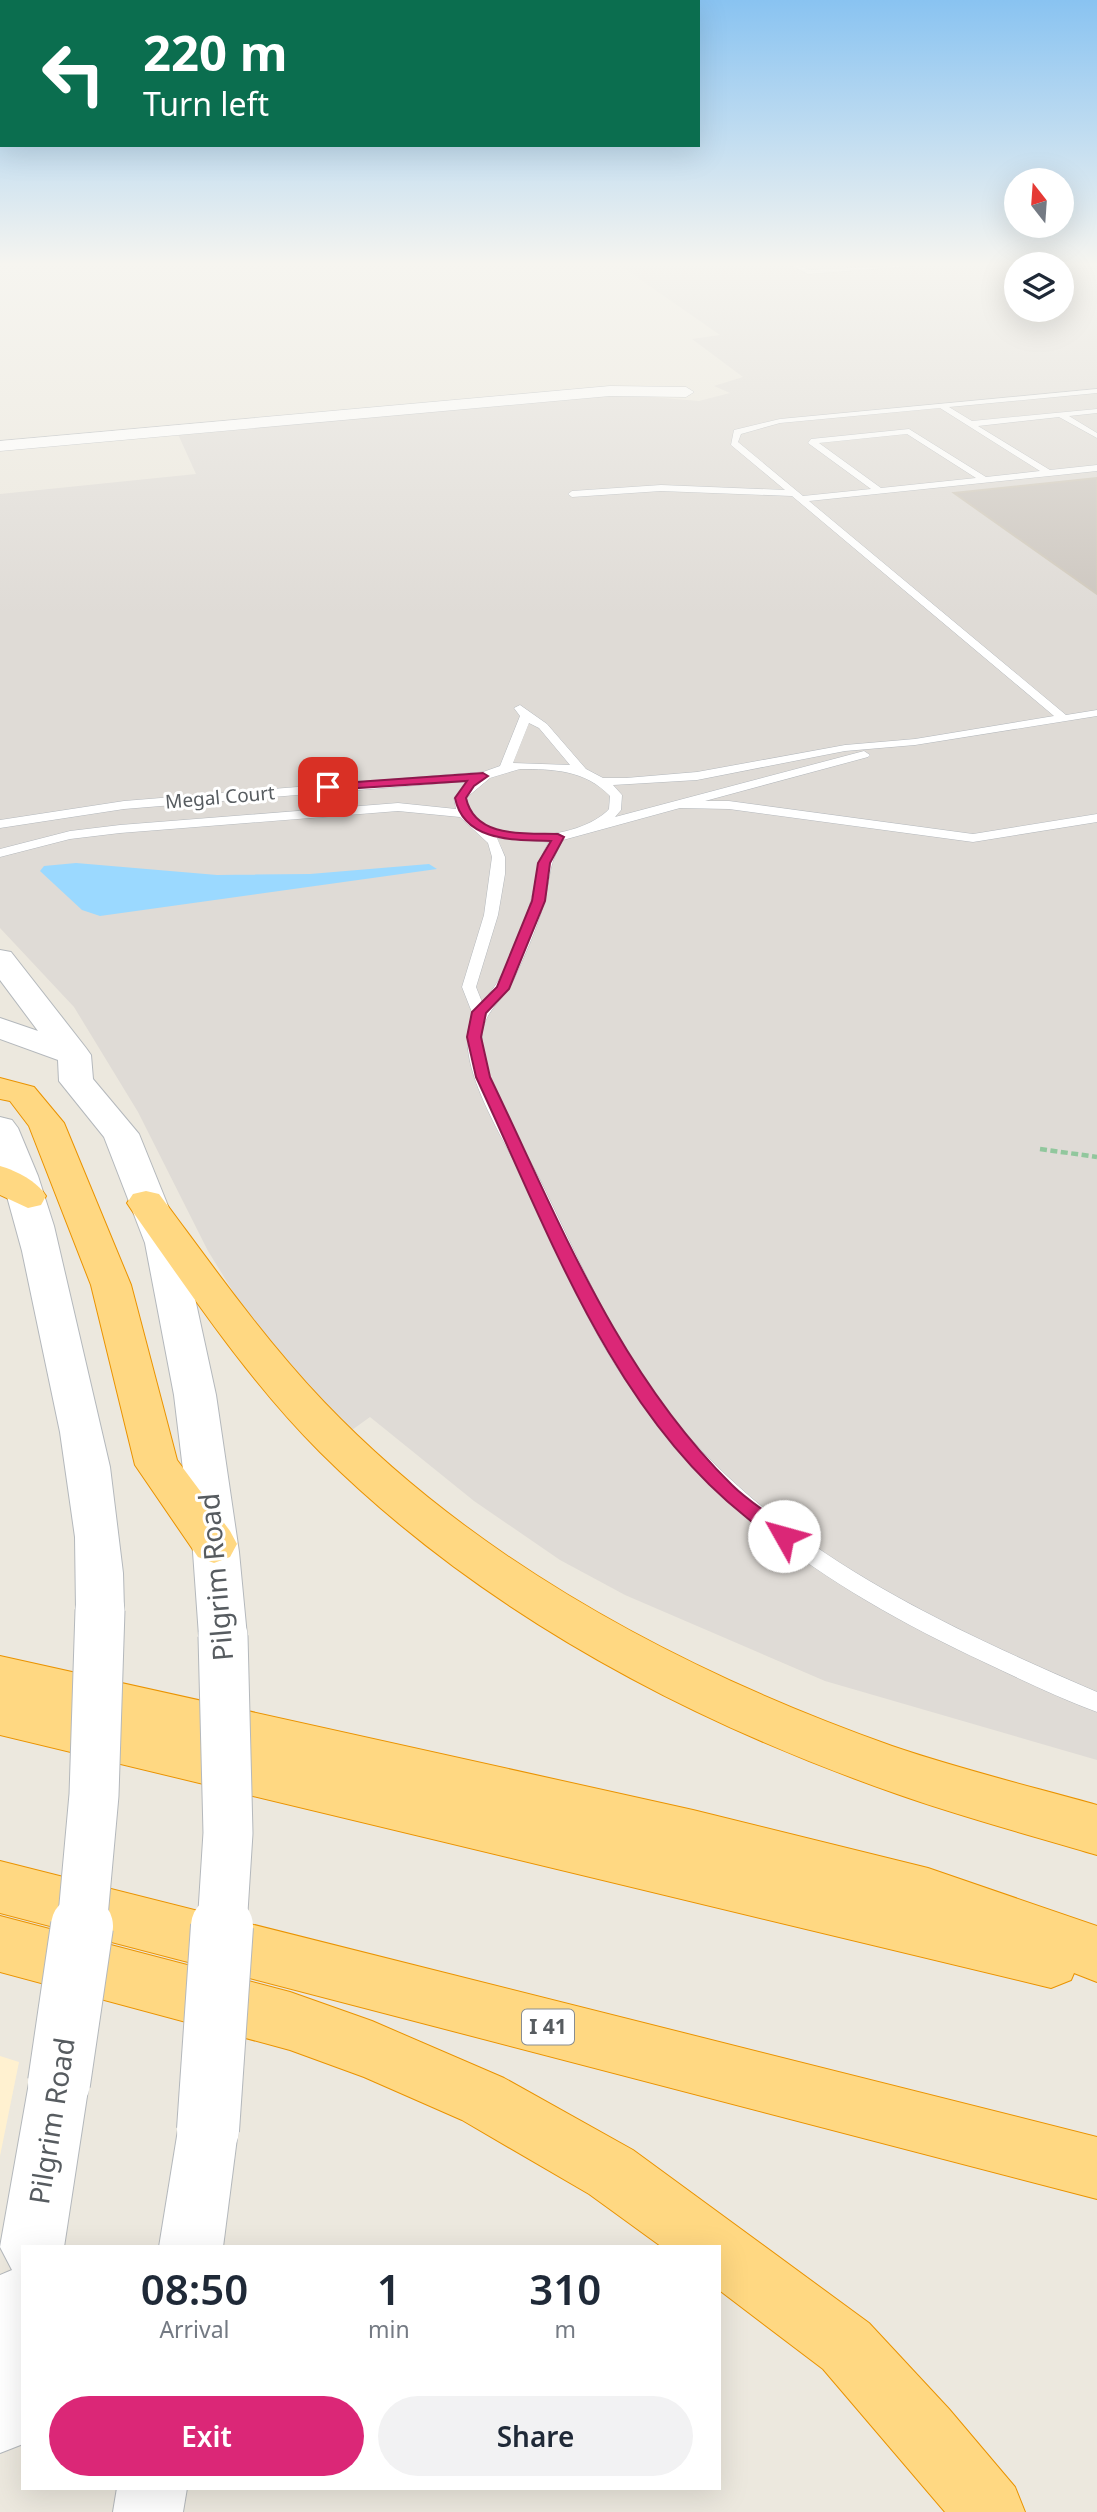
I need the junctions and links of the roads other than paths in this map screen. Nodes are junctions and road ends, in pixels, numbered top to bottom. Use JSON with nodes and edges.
{"nodes":[{"id":1,"x":1097,"y":391,"type":"edge"},
{"id":2,"x":686,"y":392,"type":"dead end"},
{"id":3,"x":943,"y":406,"type":"junction"},
{"id":4,"x":1097,"y":411,"type":"edge"},
{"id":5,"x":1061,"y":415,"type":"junction"},
{"id":6,"x":970,"y":424,"type":"junction"},
{"id":7,"x":1097,"y":436,"type":"edge"},
{"id":8,"x":0,"y":446,"type":"edge"},
{"id":9,"x":1097,"y":468,"type":"edge"},
{"id":10,"x":1048,"y":473,"type":"junction"},
{"id":11,"x":985,"y":480,"type":"junction"},
{"id":12,"x":879,"y":491,"type":"junction"},
{"id":13,"x":572,"y":494,"type":"dead end"},
{"id":14,"x":797,"y":496,"type":"junction"},
{"id":15,"x":1097,"y":713,"type":"edge"},
{"id":16,"x":1063,"y":718,"type":"junction"},
{"id":17,"x":915,"y":742,"type":"junction"},
{"id":18,"x":505,"y":769,"type":"junction"},
{"id":19,"x":581,"y":770,"type":"junction"},
{"id":20,"x":483,"y":776,"type":"junction"},
{"id":21,"x":604,"y":780,"type":"junction"},
{"id":22,"x":680,"y":804,"type":"junction"},
{"id":23,"x":464,"y":814,"type":"junction"},
{"id":24,"x":1097,"y":818,"type":"edge"},
{"id":25,"x":0,"y":824,"type":"edge"},
{"id":26,"x":600,"y":825,"type":"junction"},
{"id":27,"x":481,"y":827,"type":"junction"},
{"id":28,"x":558,"y":837,"type":"junction"},
{"id":29,"x":0,"y":853,"type":"edge"},
{"id":30,"x":0,"y":959,"type":"edge"},
{"id":31,"x":479,"y":1012,"type":"junction"},
{"id":32,"x":0,"y":1028,"type":"edge"},
{"id":33,"x":74,"y":1055,"type":"junction"},
{"id":34,"x":0,"y":1088,"type":"edge"},
{"id":35,"x":0,"y":1128,"type":"edge"},
{"id":36,"x":14,"y":1187,"type":"edge"},
{"id":37,"x":146,"y":1203,"type":"junction"},
{"id":38,"x":214,"y":1544,"type":"junction"},
{"id":39,"x":0,"y":1677,"type":"edge"},
{"id":40,"x":1097,"y":1702,"type":"edge"},
{"id":41,"x":0,"y":1713,"type":"edge"},
{"id":42,"x":1097,"y":1830,"type":"edge"},
{"id":43,"x":0,"y":1887,"type":"edge"},
{"id":44,"x":0,"y":1944,"type":"edge"},
{"id":45,"x":1097,"y":1954,"type":"edge"},
{"id":46,"x":1097,"y":1971,"type":"edge"},
{"id":47,"x":1097,"y":2168,"type":"edge"},
{"id":48,"x":32,"y":2245,"type":"edge"},
{"id":49,"x":191,"y":2245,"type":"edge"},
{"id":50,"x":712,"y":2245,"type":"edge"},
{"id":51,"x":721,"y":2252,"type":"edge"},
{"id":52,"x":21,"y":2309,"type":"edge"},
{"id":53,"x":0,"y":2419,"type":"edge"},
{"id":54,"x":152,"y":2490,"type":"edge"},
{"id":55,"x":148,"y":2512,"type":"edge"},
{"id":56,"x":990,"y":2512,"type":"edge"}],
"edges":[{"from":1,"to":3,"type":"lane"},
{"from":2,"to":8,"type":"street"},
{"from":3,"to":6,"type":"lane"},
{"from":3,"to":14,"type":"lane"},
{"from":4,"to":5,"type":"lane"},
{"from":5,"to":6,"type":"lane"},
{"from":5,"to":7,"type":"lane"},
{"from":6,"to":10,"type":"lane"},
{"from":9,"to":10,"type":"lane"},
{"from":10,"to":11,"type":"lane"},
{"from":11,"to":12,"type":"lane"},
{"from":11,"to":12,"type":"lane"},
{"from":12,"to":14,"type":"lane"},
{"from":13,"to":14,"type":"lane"},
{"from":14,"to":16,"type":"lane"},
{"from":15,"to":16,"type":"lane"},
{"from":16,"to":17,"type":"lane"},
{"from":17,"to":21,"type":"lane"},
{"from":17,"to":22,"type":"lane"},
{"from":18,"to":19,"type":"lane","name":"Megal Court"},
{"from":18,"to":19,"type":"lane"},
{"from":18,"to":20,"type":"lane","name":"Megal Court"},
{"from":19,"to":21,"type":"lane"},
{"from":20,"to":23,"type":"lane"},
{"from":20,"to":25,"type":"lane","name":"Megal Court"},
{"from":21,"to":26,"type":"lane"},
{"from":22,"to":24,"type":"lane"},
{"from":22,"to":26,"type":"lane"},
{"from":23,"to":27,"type":"lane"},
{"from":23,"to":29,"type":"lane","name":"Megal Court"},
{"from":26,"to":28,"type":"lane"},
{"from":27,"to":28,"type":"lane"},
{"from":27,"to":31,"type":"lane"},
{"from":28,"to":31,"type":"lane"},
{"from":30,"to":33,"type":"street","name":"Pilgrim Road"},
{"from":31,"to":40,"type":"lane"},
{"from":32,"to":33,"type":"street"},
{"from":33,"to":37,"type":"street","name":"Pilgrim Road"},
{"from":34,"to":38,"type":"highway"},
{"from":35,"to":36,"type":"street","name":"Pilgrim Road"},
{"from":36,"to":48,"type":"street","name":"Pilgrim Road","bridge":true},
{"from":37,"to":38,"type":"street","name":"Pilgrim Road"},
{"from":37,"to":42,"type":"highway"},
{"from":38,"to":49,"type":"street","name":"Pilgrim Road","bridge":true},
{"from":39,"to":45,"type":"highway"},
{"from":41,"to":46,"type":"highway"},
{"from":43,"to":47,"type":"highway","number":"I 41"},
{"from":44,"to":50,"type":"highway"},
{"from":51,"to":56,"type":"highway"},
{"from":52,"to":53,"type":"street"},
{"from":54,"to":55,"type":"street"}]}
